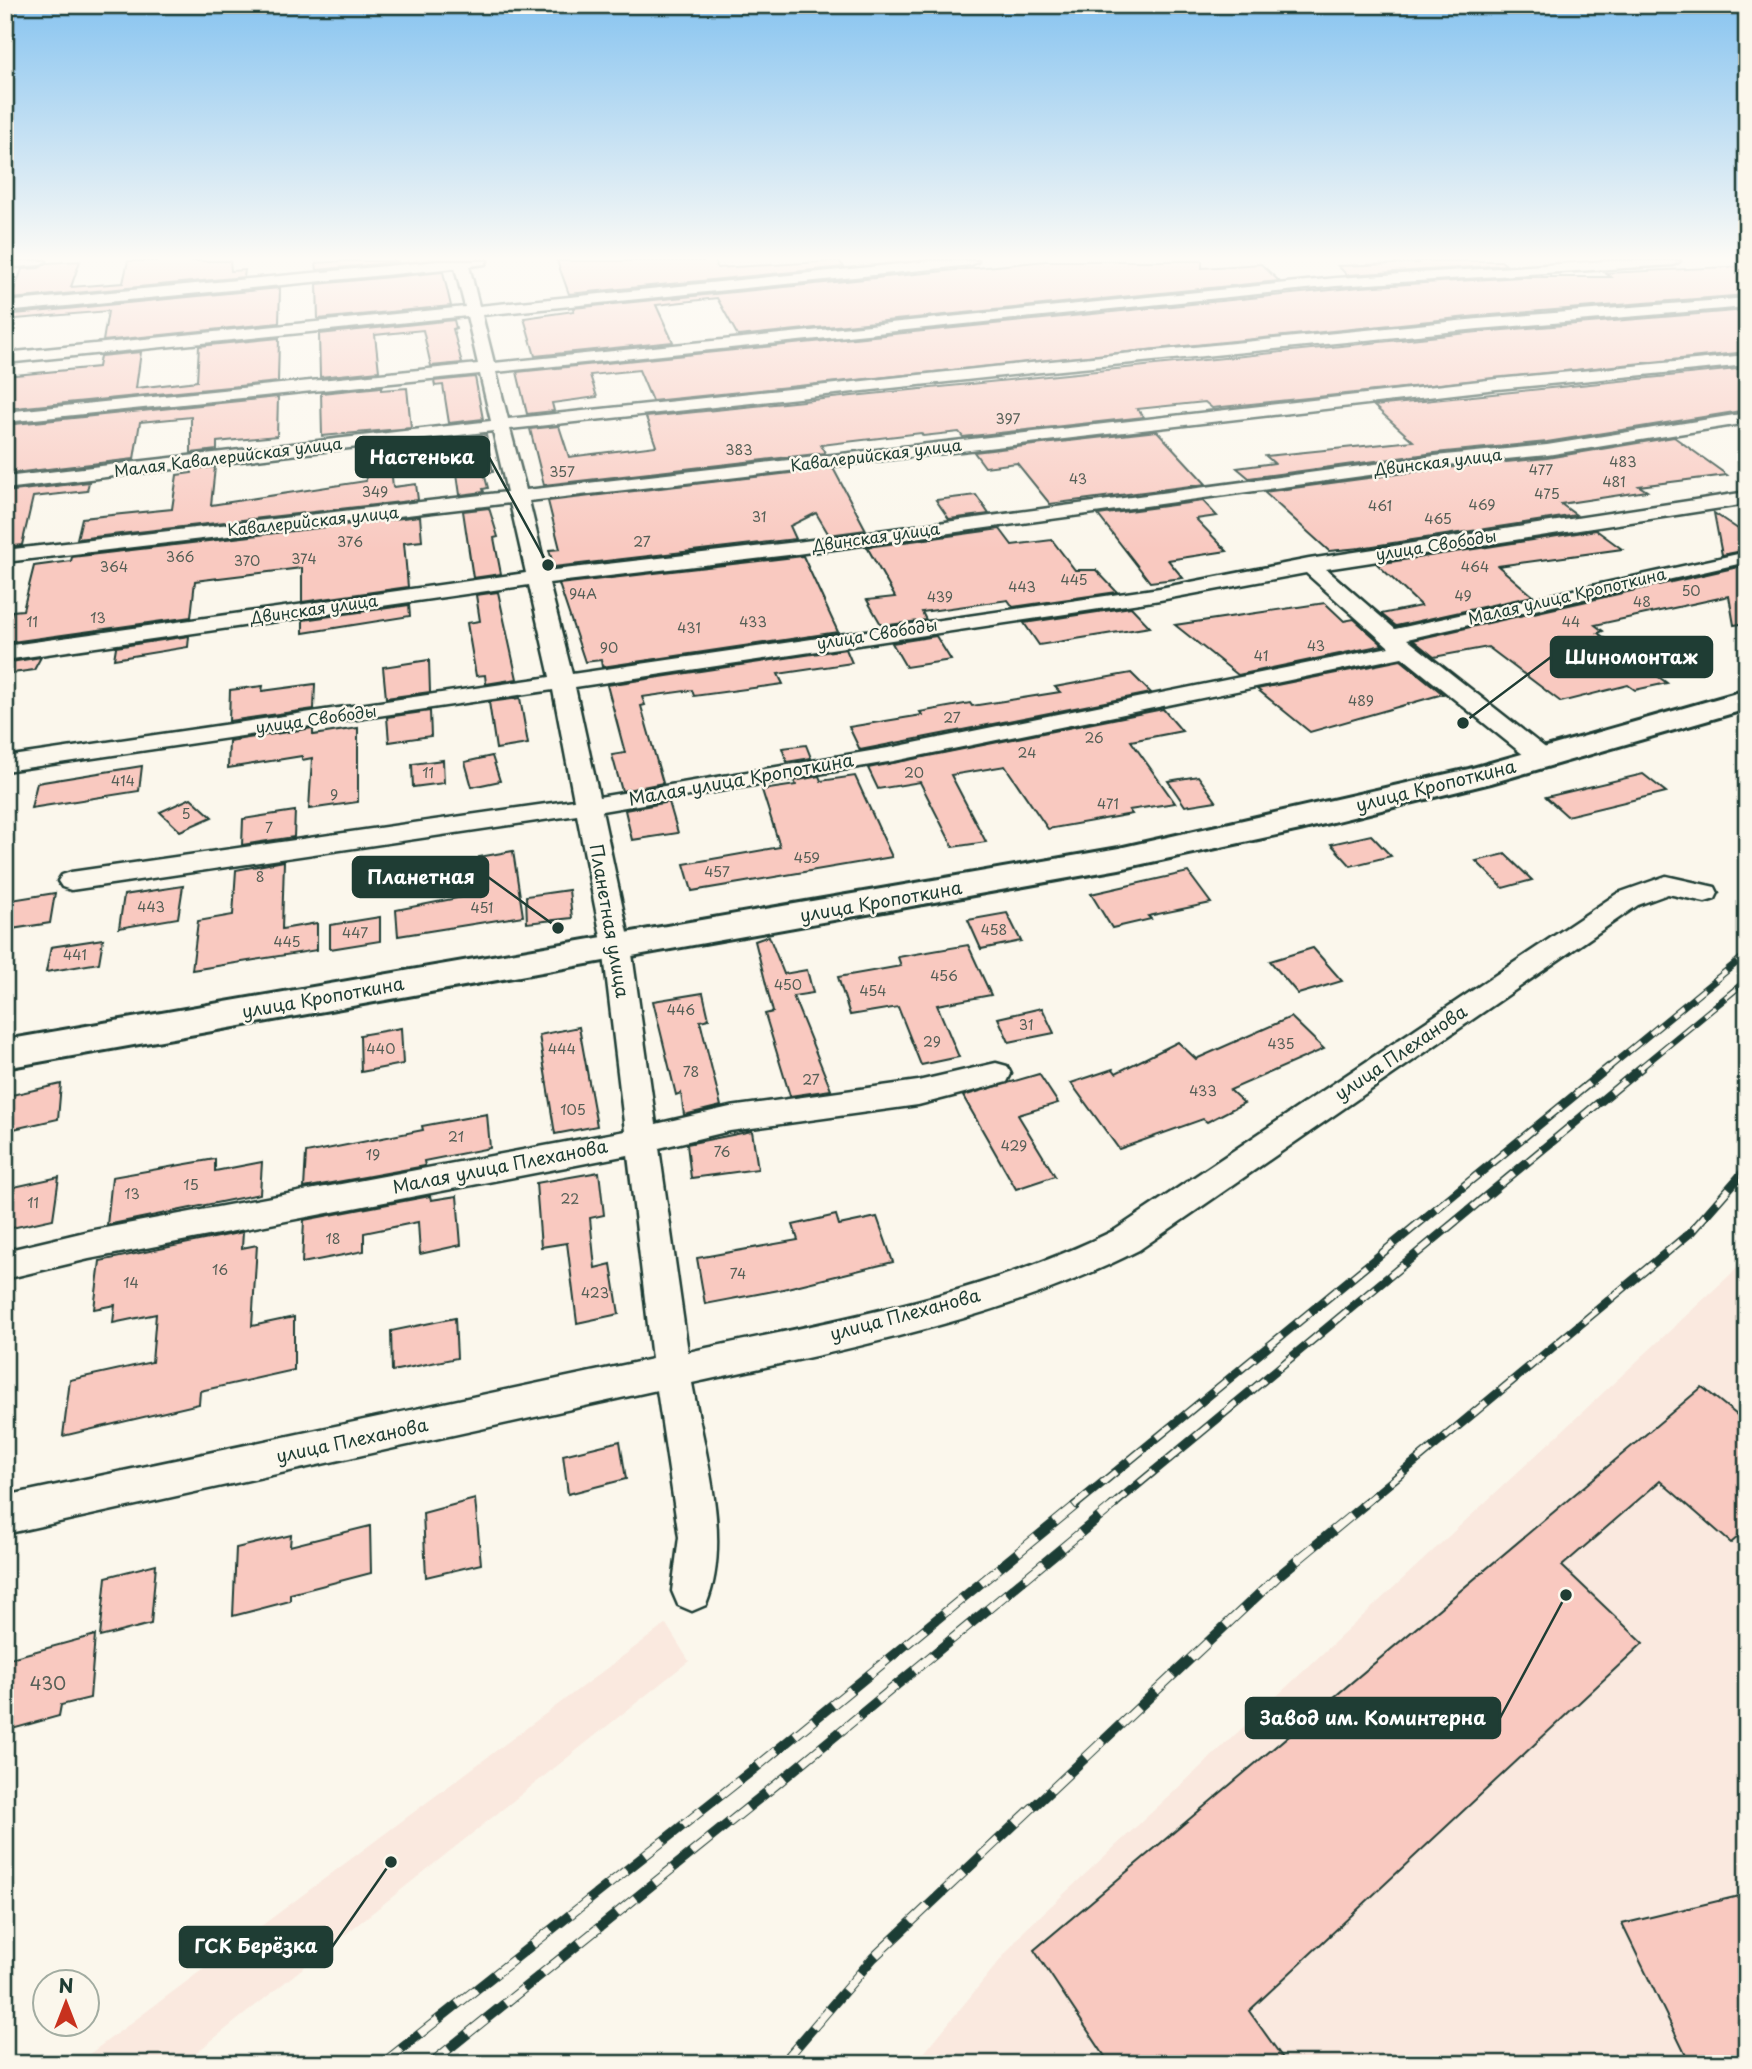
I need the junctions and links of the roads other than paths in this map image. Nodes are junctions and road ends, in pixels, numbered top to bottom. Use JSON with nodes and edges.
{"nodes":[{"id":1,"x":485,"y":358,"type":"edge"},
{"id":2,"x":581,"y":358,"type":"edge"},
{"id":3,"x":1144,"y":358,"type":"edge"},
{"id":4,"x":1747,"y":360,"type":"edge"},
{"id":5,"x":487,"y":367,"type":"junction"},
{"id":6,"x":5,"y":417,"type":"edge"},
{"id":7,"x":1747,"y":418,"type":"edge"},
{"id":8,"x":499,"y":425,"type":"junction"},
{"id":9,"x":5,"y":483,"type":"edge"},
{"id":10,"x":517,"y":498,"type":"junction"},
{"id":11,"x":1747,"y":498,"type":"edge"},
{"id":12,"x":5,"y":556,"type":"edge"},
{"id":13,"x":1742,"y":557,"type":"dead end"},
{"id":14,"x":1309,"y":565,"type":"junction"},
{"id":15,"x":537,"y":578,"type":"junction"},
{"id":16,"x":1399,"y":643,"type":"junction"},
{"id":17,"x":5,"y":653,"type":"edge"},
{"id":18,"x":563,"y":683,"type":"junction"},
{"id":19,"x":1747,"y":699,"type":"edge"},
{"id":20,"x":1544,"y":759,"type":"junction"},
{"id":21,"x":5,"y":764,"type":"edge"},
{"id":22,"x":589,"y":806,"type":"junction"},
{"id":23,"x":71,"y":881,"type":"dead end"},
{"id":24,"x":1705,"y":893,"type":"dead end"},
{"id":25,"x":617,"y":947,"type":"junction"},
{"id":26,"x":5,"y":1054,"type":"edge"},
{"id":27,"x":996,"y":1074,"type":"dead end"},
{"id":28,"x":642,"y":1140,"type":"junction"},
{"id":29,"x":5,"y":1265,"type":"edge"},
{"id":30,"x":672,"y":1371,"type":"junction"},
{"id":31,"x":5,"y":1515,"type":"edge"},
{"id":32,"x":692,"y":1591,"type":"dead end"}],
"edges":[{"from":1,"to":5,"type":"street","name":"Планетная улица"},
{"from":2,"to":5,"type":"street"},
{"from":3,"to":8,"type":"street","name":"Малая Кавалерийская улица"},
{"from":4,"to":10,"type":"street","name":"Кавалерийская улица"},
{"from":5,"to":6,"type":"street"},
{"from":5,"to":8,"type":"street","name":"Планетная улица"},
{"from":7,"to":15,"type":"street","name":"Двинская улица"},
{"from":8,"to":9,"type":"street","name":"Малая Кавалерийская улица"},
{"from":8,"to":10,"type":"street","name":"Планетная улица"},
{"from":10,"to":12,"type":"street","name":"Кавалерийская улица"},
{"from":10,"to":15,"type":"street","name":"Планетная улица"},
{"from":11,"to":14,"type":"street","name":"улица Свободы"},
{"from":13,"to":16,"type":"street","name":"Малая улица Кропоткина"},
{"from":14,"to":16,"type":"street"},
{"from":14,"to":18,"type":"street","name":"улица Свободы"},
{"from":15,"to":17,"type":"street","name":"Двинская улица"},
{"from":15,"to":18,"type":"street","name":"Планетная улица"},
{"from":16,"to":20,"type":"street"},
{"from":16,"to":22,"type":"street","name":"Малая улица Кропоткина"},
{"from":18,"to":21,"type":"street","name":"улица Свободы"},
{"from":18,"to":22,"type":"street","name":"Планетная улица"},
{"from":19,"to":20,"type":"main road","name":"улица Кропоткина"},
{"from":20,"to":25,"type":"main road","name":"улица Кропоткина"},
{"from":22,"to":23,"type":"street","name":"Малая улица Кропоткина"},
{"from":22,"to":25,"type":"street","name":"Планетная улица"},
{"from":24,"to":30,"type":"street","name":"улица Плеханова"},
{"from":25,"to":26,"type":"main road","name":"улица Кропоткина"},
{"from":25,"to":28,"type":"street","name":"Планетная улица"},
{"from":27,"to":28,"type":"street","name":"Малая улица Плеханова"},
{"from":28,"to":29,"type":"street","name":"Малая улица Плеханова"},
{"from":28,"to":30,"type":"street","name":"Планетная улица"},
{"from":30,"to":31,"type":"street","name":"улица Плеханова"},
{"from":30,"to":32,"type":"street","name":"Планетная улица"}]}
